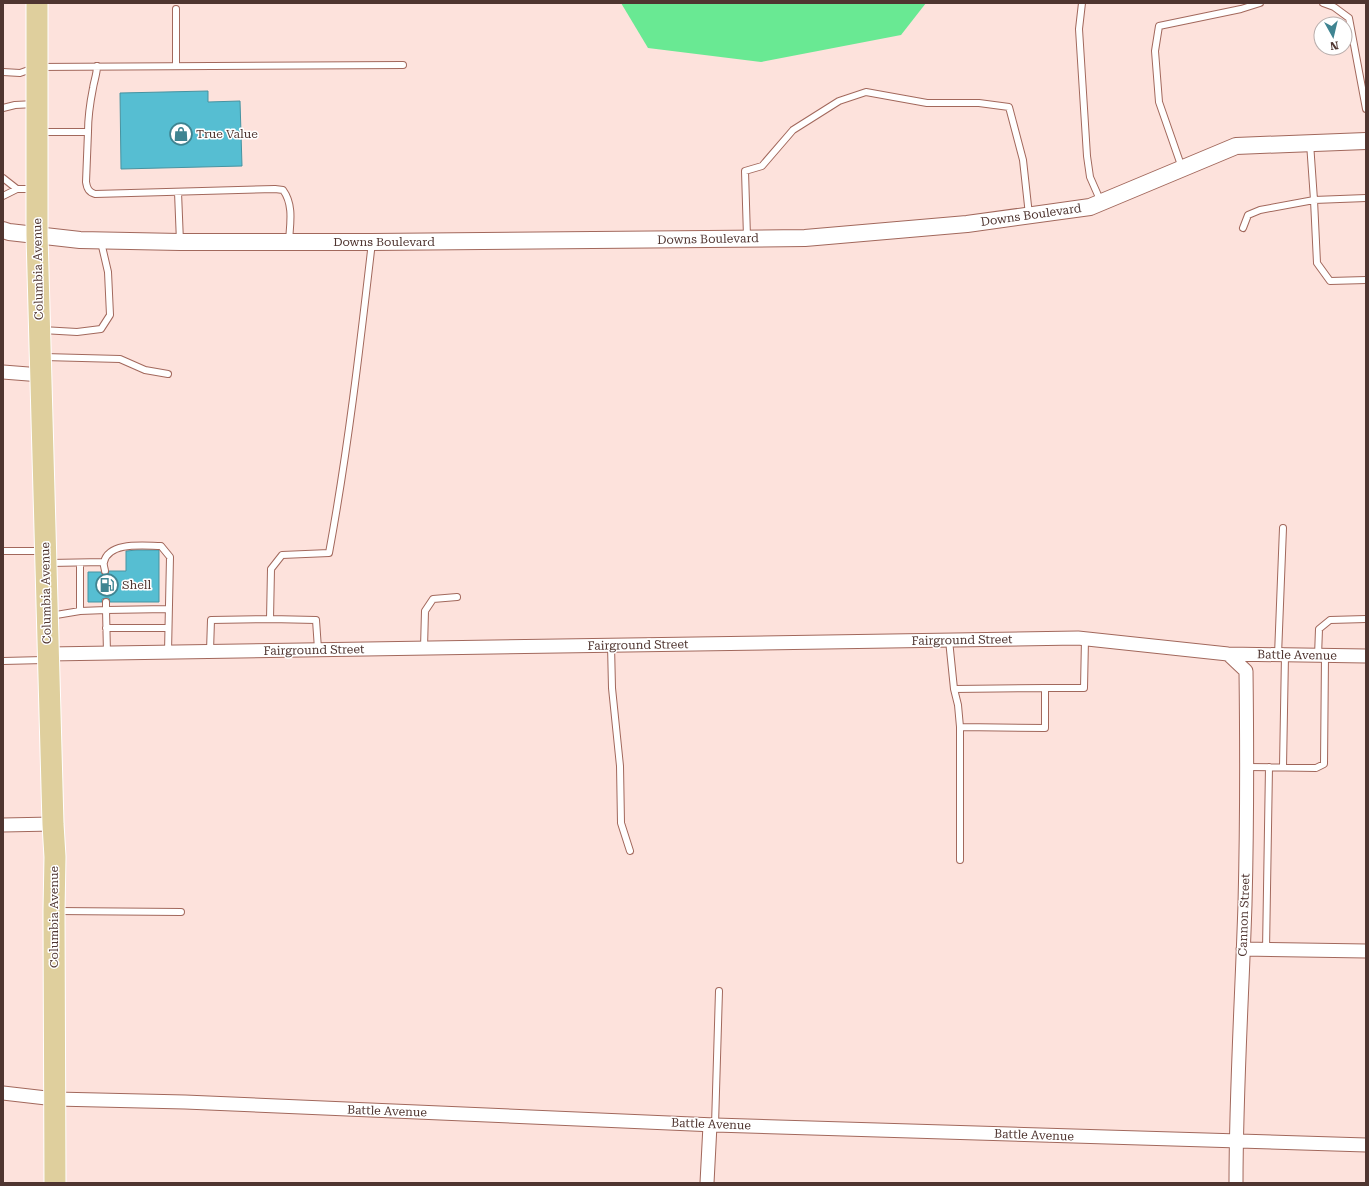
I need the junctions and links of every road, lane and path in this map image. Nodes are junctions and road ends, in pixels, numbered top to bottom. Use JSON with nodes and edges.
{"nodes":[{"id":1,"x":37,"y":3,"type":"edge"},
{"id":2,"x":1082,"y":3,"type":"edge"},
{"id":3,"x":1260,"y":3,"type":"edge"},
{"id":4,"x":1323,"y":3,"type":"edge"},
{"id":5,"x":176,"y":10,"type":"dead end"},
{"id":6,"x":403,"y":65,"type":"dead end"},
{"id":7,"x":97,"y":66,"type":"junction"},
{"id":8,"x":176,"y":66,"type":"junction"},
{"id":9,"x":37,"y":68,"type":"junction"},
{"id":10,"x":3,"y":72,"type":"edge"},
{"id":11,"x":37,"y":104,"type":"junction"},
{"id":12,"x":3,"y":108,"type":"edge"},
{"id":13,"x":1366,"y":109,"type":"edge"},
{"id":14,"x":37,"y":132,"type":"junction"},
{"id":15,"x":88,"y":132,"type":"junction"},
{"id":16,"x":1366,"y":141,"type":"edge"},
{"id":17,"x":1310,"y":143,"type":"junction"},
{"id":18,"x":1182,"y":168,"type":"junction"},
{"id":19,"x":3,"y":178,"type":"edge"},
{"id":20,"x":27,"y":189,"type":"junction"},
{"id":21,"x":178,"y":192,"type":"junction"},
{"id":22,"x":3,"y":196,"type":"edge"},
{"id":23,"x":1366,"y":198,"type":"edge"},
{"id":24,"x":1314,"y":200,"type":"junction"},
{"id":25,"x":1101,"y":202,"type":"junction"},
{"id":26,"x":1029,"y":215,"type":"junction"},
{"id":27,"x":1243,"y":228,"type":"dead end"},
{"id":28,"x":3,"y":230,"type":"edge"},
{"id":29,"x":37,"y":235,"type":"junction"},
{"id":30,"x":747,"y":238,"type":"junction"},
{"id":31,"x":101,"y":240,"type":"junction"},
{"id":32,"x":180,"y":242,"type":"junction"},
{"id":33,"x":289,"y":242,"type":"junction"},
{"id":34,"x":372,"y":242,"type":"junction"},
{"id":35,"x":1366,"y":280,"type":"edge"},
{"id":36,"x":40,"y":330,"type":"junction"},
{"id":37,"x":41,"y":366,"type":"junction"},
{"id":38,"x":3,"y":372,"type":"edge"},
{"id":39,"x":168,"y":374,"type":"dead end"},
{"id":40,"x":1283,"y":528,"type":"dead end"},
{"id":41,"x":3,"y":551,"type":"edge"},
{"id":42,"x":45,"y":557,"type":"junction"},
{"id":43,"x":104,"y":562,"type":"junction"},
{"id":44,"x":80,"y":563,"type":"junction"},
{"id":45,"x":105,"y":572,"type":"dead end"},
{"id":46,"x":457,"y":596,"type":"dead end"},
{"id":47,"x":106,"y":602,"type":"dead end"},
{"id":48,"x":168,"y":609,"type":"junction"},
{"id":49,"x":106,"y":610,"type":"junction"},
{"id":50,"x":80,"y":611,"type":"junction"},
{"id":51,"x":47,"y":616,"type":"junction"},
{"id":52,"x":270,"y":619,"type":"junction"},
{"id":53,"x":1366,"y":620,"type":"edge"},
{"id":54,"x":106,"y":628,"type":"junction"},
{"id":55,"x":168,"y":628,"type":"junction"},
{"id":56,"x":1085,"y":639,"type":"junction"},
{"id":57,"x":949,"y":640,"type":"junction"},
{"id":58,"x":611,"y":645,"type":"junction"},
{"id":59,"x":424,"y":648,"type":"junction"},
{"id":60,"x":318,"y":649,"type":"junction"},
{"id":61,"x":210,"y":651,"type":"junction"},
{"id":62,"x":168,"y":652,"type":"junction"},
{"id":63,"x":107,"y":653,"type":"junction"},
{"id":64,"x":1228,"y":654,"type":"junction"},
{"id":65,"x":1282,"y":655,"type":"junction"},
{"id":66,"x":1322,"y":656,"type":"junction"},
{"id":67,"x":1366,"y":656,"type":"edge"},
{"id":68,"x":48,"y":657,"type":"junction"},
{"id":69,"x":3,"y":661,"type":"edge"},
{"id":70,"x":1045,"y":688,"type":"junction"},
{"id":71,"x":954,"y":689,"type":"junction"},
{"id":72,"x":960,"y":728,"type":"junction"},
{"id":73,"x":1269,"y":766,"type":"junction"},
{"id":74,"x":1247,"y":767,"type":"junction"},
{"id":75,"x":1283,"y":767,"type":"junction"},
{"id":76,"x":53,"y":824,"type":"junction"},
{"id":77,"x":3,"y":825,"type":"edge"},
{"id":78,"x":630,"y":851,"type":"dead end"},
{"id":79,"x":960,"y":860,"type":"dead end"},
{"id":80,"x":54,"y":911,"type":"junction"},
{"id":81,"x":181,"y":912,"type":"dead end"},
{"id":82,"x":1243,"y":950,"type":"junction"},
{"id":83,"x":1266,"y":950,"type":"junction"},
{"id":84,"x":1366,"y":951,"type":"edge"},
{"id":85,"x":719,"y":991,"type":"dead end"},
{"id":86,"x":3,"y":1093,"type":"edge"},
{"id":87,"x":55,"y":1099,"type":"junction"},
{"id":88,"x":713,"y":1125,"type":"junction"},
{"id":89,"x":1236,"y":1141,"type":"junction"},
{"id":90,"x":1366,"y":1145,"type":"edge"},
{"id":91,"x":56,"y":1183,"type":"edge"},
{"id":92,"x":707,"y":1183,"type":"edge"},
{"id":93,"x":1236,"y":1183,"type":"edge"}],
"edges":[{"from":1,"to":9,"type":"main road","name":"Columbia Avenue"},
{"from":2,"to":25,"type":"lane"},
{"from":3,"to":18,"type":"lane"},
{"from":4,"to":13,"type":"lane"},
{"from":5,"to":8,"type":"lane"},
{"from":6,"to":8,"type":"lane"},
{"from":7,"to":8,"type":"lane"},
{"from":7,"to":9,"type":"lane"},
{"from":7,"to":15,"type":"lane"},
{"from":9,"to":10,"type":"lane"},
{"from":9,"to":11,"type":"main road","name":"Columbia Avenue"},
{"from":11,"to":12,"type":"lane"},
{"from":11,"to":14,"type":"main road","name":"Columbia Avenue"},
{"from":14,"to":15,"type":"lane"},
{"from":14,"to":20,"type":"main road","name":"Columbia Avenue"},
{"from":15,"to":21,"type":"lane"},
{"from":16,"to":17,"type":"street","name":"Downs Boulevard"},
{"from":17,"to":18,"type":"street","name":"Downs Boulevard"},
{"from":17,"to":24,"type":"lane"},
{"from":18,"to":25,"type":"street","name":"Downs Boulevard"},
{"from":19,"to":20,"type":"lane"},
{"from":20,"to":22,"type":"lane"},
{"from":20,"to":29,"type":"main road","name":"Columbia Avenue"},
{"from":21,"to":32,"type":"lane"},
{"from":21,"to":33,"type":"lane"},
{"from":23,"to":24,"type":"lane"},
{"from":24,"to":27,"type":"lane"},
{"from":24,"to":35,"type":"lane"},
{"from":25,"to":26,"type":"street","name":"Downs Boulevard"},
{"from":26,"to":30,"type":"street","name":"Downs Boulevard"},
{"from":26,"to":30,"type":"lane"},
{"from":28,"to":29,"type":"street","name":"Downs Boulevard"},
{"from":29,"to":31,"type":"street","name":"Downs Boulevard"},
{"from":29,"to":36,"type":"main road","name":"Columbia Avenue"},
{"from":30,"to":34,"type":"street","name":"Downs Boulevard"},
{"from":31,"to":32,"type":"street","name":"Downs Boulevard"},
{"from":31,"to":36,"type":"lane"},
{"from":32,"to":33,"type":"street","name":"Downs Boulevard"},
{"from":33,"to":34,"type":"street","name":"Downs Boulevard"},
{"from":34,"to":52,"type":"lane"},
{"from":36,"to":37,"type":"main road","name":"Columbia Avenue"},
{"from":37,"to":38,"type":"street"},
{"from":37,"to":39,"type":"lane"},
{"from":37,"to":42,"type":"main road","name":"Columbia Avenue"},
{"from":40,"to":65,"type":"lane"},
{"from":41,"to":42,"type":"lane"},
{"from":42,"to":44,"type":"lane"},
{"from":42,"to":51,"type":"main road","name":"Columbia Avenue"},
{"from":43,"to":44,"type":"lane"},
{"from":43,"to":45,"type":"lane"},
{"from":43,"to":48,"type":"lane"},
{"from":44,"to":50,"type":"lane"},
{"from":46,"to":59,"type":"lane"},
{"from":47,"to":49,"type":"lane"},
{"from":48,"to":49,"type":"lane"},
{"from":48,"to":55,"type":"lane"},
{"from":49,"to":50,"type":"lane"},
{"from":49,"to":54,"type":"lane"},
{"from":50,"to":51,"type":"lane"},
{"from":51,"to":68,"type":"main road","name":"Columbia Avenue"},
{"from":52,"to":60,"type":"lane"},
{"from":52,"to":61,"type":"lane"},
{"from":53,"to":66,"type":"lane"},
{"from":54,"to":55,"type":"lane"},
{"from":54,"to":63,"type":"lane"},
{"from":55,"to":62,"type":"lane"},
{"from":56,"to":57,"type":"street","name":"Fairground Street"},
{"from":56,"to":64,"type":"street","name":"Fairground Street"},
{"from":56,"to":70,"type":"lane"},
{"from":57,"to":58,"type":"street","name":"Fairground Street"},
{"from":57,"to":71,"type":"lane"},
{"from":58,"to":59,"type":"street","name":"Fairground Street"},
{"from":58,"to":78,"type":"lane"},
{"from":59,"to":60,"type":"street","name":"Fairground Street"},
{"from":60,"to":61,"type":"street","name":"Fairground Street"},
{"from":61,"to":62,"type":"street","name":"Fairground Street"},
{"from":62,"to":63,"type":"street","name":"Fairground Street"},
{"from":63,"to":68,"type":"street","name":"Fairground Street"},
{"from":64,"to":65,"type":"street","name":"Battle Avenue"},
{"from":64,"to":74,"type":"street","name":"Cannon Street"},
{"from":65,"to":66,"type":"street","name":"Battle Avenue"},
{"from":65,"to":75,"type":"lane"},
{"from":66,"to":67,"type":"street","name":"Battle Avenue"},
{"from":66,"to":75,"type":"lane"},
{"from":68,"to":69,"type":"lane"},
{"from":68,"to":76,"type":"main road","name":"Columbia Avenue"},
{"from":70,"to":71,"type":"lane"},
{"from":70,"to":72,"type":"lane"},
{"from":71,"to":72,"type":"lane"},
{"from":72,"to":79,"type":"lane"},
{"from":73,"to":74,"type":"lane"},
{"from":73,"to":75,"type":"lane"},
{"from":73,"to":83,"type":"lane"},
{"from":74,"to":82,"type":"street","name":"Cannon Street"},
{"from":76,"to":77,"type":"street"},
{"from":76,"to":80,"type":"main road","name":"Columbia Avenue"},
{"from":80,"to":81,"type":"lane"},
{"from":80,"to":87,"type":"main road","name":"Columbia Avenue"},
{"from":82,"to":83,"type":"street"},
{"from":82,"to":89,"type":"street","name":"Cannon Street"},
{"from":83,"to":84,"type":"street"},
{"from":85,"to":88,"type":"lane"},
{"from":86,"to":87,"type":"street","name":"Battle Avenue"},
{"from":87,"to":88,"type":"street","name":"Battle Avenue"},
{"from":87,"to":91,"type":"main road","name":"Columbia Avenue"},
{"from":88,"to":89,"type":"street","name":"Battle Avenue"},
{"from":88,"to":92,"type":"street"},
{"from":89,"to":90,"type":"street","name":"Battle Avenue"},
{"from":89,"to":93,"type":"street","name":"Cannon Street"}]}
